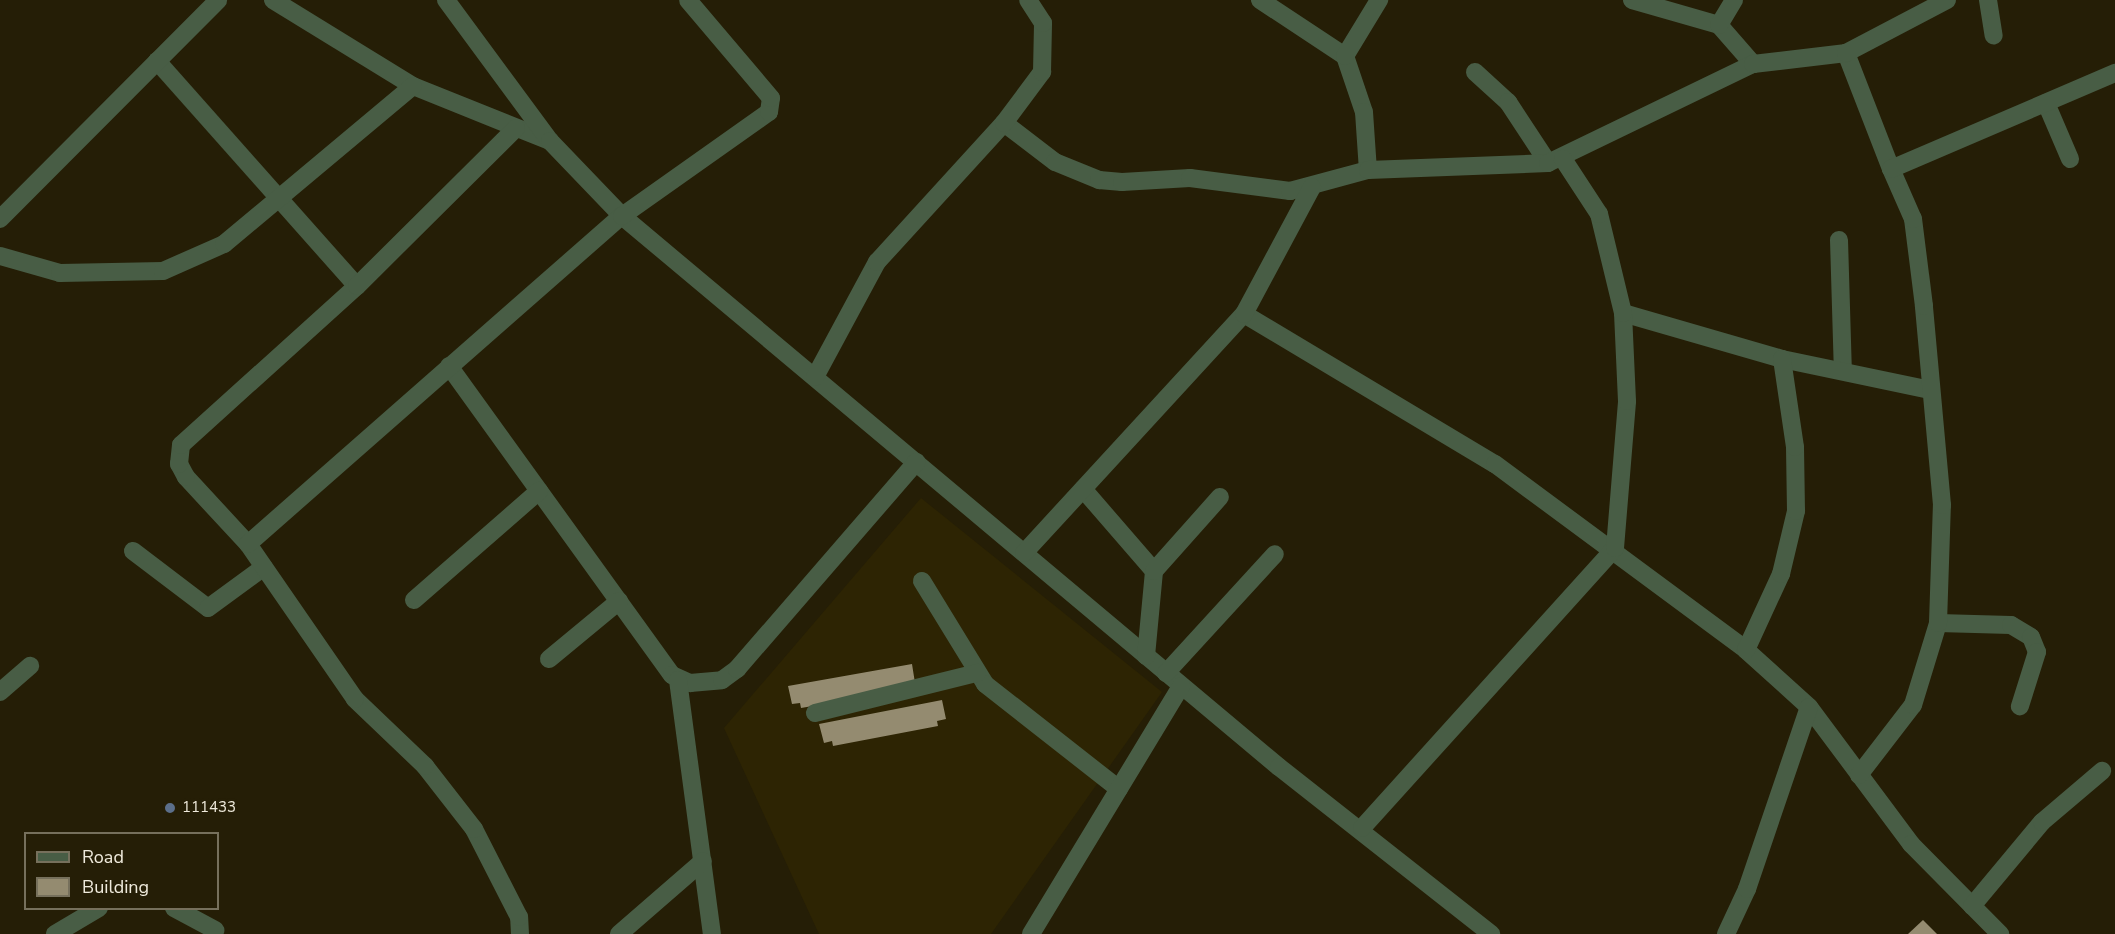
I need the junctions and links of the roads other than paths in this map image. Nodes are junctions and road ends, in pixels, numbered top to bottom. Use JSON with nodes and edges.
{"nodes":[{"id":1,"x":218,"y":0,"type":"edge"},
{"id":2,"x":273,"y":0,"type":"edge"},
{"id":3,"x":446,"y":0,"type":"edge"},
{"id":4,"x":688,"y":0,"type":"edge"},
{"id":5,"x":1028,"y":0,"type":"edge"},
{"id":6,"x":1260,"y":0,"type":"edge"},
{"id":7,"x":1379,"y":0,"type":"edge"},
{"id":8,"x":1632,"y":0,"type":"edge"},
{"id":9,"x":1734,"y":0,"type":"edge"},
{"id":10,"x":1947,"y":0,"type":"edge"},
{"id":11,"x":1988,"y":0,"type":"edge"},
{"id":12,"x":709,"y":7,"type":"edge"},
{"id":13,"x":1719,"y":25,"type":"junction"},
{"id":14,"x":1994,"y":36,"type":"dead end"},
{"id":15,"x":1846,"y":53,"type":"junction"},
{"id":16,"x":1345,"y":56,"type":"junction"},
{"id":17,"x":157,"y":62,"type":"junction"},
{"id":18,"x":1753,"y":64,"type":"junction"},
{"id":19,"x":1475,"y":72,"type":"dead end"},
{"id":20,"x":2115,"y":73,"type":"edge"},
{"id":21,"x":413,"y":86,"type":"junction"},
{"id":22,"x":2046,"y":103,"type":"junction"},
{"id":23,"x":1004,"y":123,"type":"junction"},
{"id":24,"x":516,"y":128,"type":"junction"},
{"id":25,"x":550,"y":141,"type":"junction"},
{"id":26,"x":2070,"y":159,"type":"dead end"},
{"id":27,"x":1555,"y":161,"type":"junction"},
{"id":28,"x":1892,"y":169,"type":"junction"},
{"id":29,"x":1368,"y":170,"type":"junction"},
{"id":30,"x":1312,"y":188,"type":"junction"},
{"id":31,"x":280,"y":194,"type":"junction"},
{"id":32,"x":622,"y":216,"type":"junction"},
{"id":33,"x":0,"y":219,"type":"edge"},
{"id":34,"x":1839,"y":240,"type":"dead end"},
{"id":35,"x":0,"y":256,"type":"edge"},
{"id":36,"x":357,"y":286,"type":"junction"},
{"id":37,"x":1623,"y":313,"type":"junction"},
{"id":38,"x":1244,"y":314,"type":"junction"},
{"id":39,"x":1782,"y":359,"type":"junction"},
{"id":40,"x":449,"y":366,"type":"junction"},
{"id":41,"x":1843,"y":371,"type":"junction"},
{"id":42,"x":815,"y":377,"type":"junction"},
{"id":43,"x":1931,"y":390,"type":"junction"},
{"id":44,"x":916,"y":462,"type":"junction"},
{"id":45,"x":1083,"y":489,"type":"junction"},
{"id":46,"x":539,"y":491,"type":"junction"},
{"id":47,"x":1220,"y":497,"type":"dead end"},
{"id":48,"x":248,"y":544,"type":"junction"},
{"id":49,"x":1615,"y":548,"type":"junction"},
{"id":50,"x":133,"y":551,"type":"dead end"},
{"id":51,"x":1024,"y":553,"type":"junction"},
{"id":52,"x":1275,"y":554,"type":"dead end"},
{"id":53,"x":264,"y":567,"type":"junction"},
{"id":54,"x":1154,"y":571,"type":"junction"},
{"id":55,"x":922,"y":581,"type":"dead end"},
{"id":56,"x":414,"y":600,"type":"dead end"},
{"id":57,"x":619,"y":601,"type":"junction"},
{"id":58,"x":1938,"y":623,"type":"junction"},
{"id":59,"x":1746,"y":650,"type":"junction"},
{"id":60,"x":1146,"y":656,"type":"junction"},
{"id":61,"x":549,"y":659,"type":"dead end"},
{"id":62,"x":30,"y":666,"type":"dead end"},
{"id":63,"x":977,"y":673,"type":"junction"},
{"id":64,"x":1166,"y":673,"type":"junction"},
{"id":65,"x":678,"y":680,"type":"junction"},
{"id":66,"x":1181,"y":686,"type":"junction"},
{"id":67,"x":0,"y":692,"type":"edge"},
{"id":68,"x":2020,"y":706,"type":"dead end"},
{"id":69,"x":1809,"y":707,"type":"junction"},
{"id":70,"x":815,"y":713,"type":"dead end"},
{"id":71,"x":2102,"y":771,"type":"dead end"},
{"id":72,"x":1859,"y":775,"type":"junction"},
{"id":73,"x":1119,"y":789,"type":"junction"},
{"id":74,"x":1362,"y":828,"type":"junction"},
{"id":75,"x":703,"y":861,"type":"junction"},
{"id":76,"x":1972,"y":906,"type":"junction"},
{"id":77,"x":97,"y":910,"type":"edge"},
{"id":78,"x":176,"y":910,"type":"edge"},
{"id":79,"x":217,"y":933,"type":"edge"},
{"id":80,"x":55,"y":934,"type":"edge"},
{"id":81,"x":520,"y":934,"type":"edge"},
{"id":82,"x":619,"y":934,"type":"edge"},
{"id":83,"x":712,"y":934,"type":"edge"},
{"id":84,"x":1031,"y":934,"type":"edge"},
{"id":85,"x":1491,"y":934,"type":"edge"},
{"id":86,"x":1726,"y":934,"type":"edge"},
{"id":87,"x":2000,"y":934,"type":"edge"}],
"edges":[{"from":1,"to":17,"type":"street"},
{"from":2,"to":21,"type":"street"},
{"from":3,"to":25,"type":"street"},
{"from":4,"to":12,"type":"street"},
{"from":5,"to":23,"type":"street"},
{"from":6,"to":16,"type":"street"},
{"from":7,"to":16,"type":"street"},
{"from":8,"to":13,"type":"street"},
{"from":9,"to":13,"type":"street"},
{"from":10,"to":15,"type":"street"},
{"from":11,"to":14,"type":"street"},
{"from":12,"to":32,"type":"street"},
{"from":13,"to":18,"type":"street"},
{"from":15,"to":18,"type":"street"},
{"from":15,"to":28,"type":"street"},
{"from":16,"to":29,"type":"street"},
{"from":17,"to":31,"type":"street"},
{"from":17,"to":33,"type":"street"},
{"from":18,"to":27,"type":"street"},
{"from":19,"to":27,"type":"street"},
{"from":20,"to":22,"type":"street"},
{"from":21,"to":24,"type":"street"},
{"from":21,"to":31,"type":"street"},
{"from":22,"to":26,"type":"street"},
{"from":22,"to":28,"type":"street"},
{"from":23,"to":30,"type":"street"},
{"from":23,"to":42,"type":"street"},
{"from":24,"to":25,"type":"street"},
{"from":24,"to":36,"type":"street"},
{"from":25,"to":32,"type":"street"},
{"from":27,"to":29,"type":"street"},
{"from":27,"to":37,"type":"street"},
{"from":28,"to":43,"type":"street"},
{"from":29,"to":30,"type":"street"},
{"from":30,"to":38,"type":"street"},
{"from":31,"to":35,"type":"street"},
{"from":31,"to":36,"type":"street"},
{"from":32,"to":40,"type":"street"},
{"from":32,"to":42,"type":"street"},
{"from":34,"to":41,"type":"street"},
{"from":36,"to":48,"type":"street"},
{"from":37,"to":39,"type":"street"},
{"from":37,"to":49,"type":"street"},
{"from":38,"to":45,"type":"street"},
{"from":38,"to":49,"type":"street"},
{"from":39,"to":41,"type":"street"},
{"from":39,"to":59,"type":"street"},
{"from":40,"to":46,"type":"street"},
{"from":40,"to":48,"type":"street"},
{"from":41,"to":43,"type":"street"},
{"from":42,"to":44,"type":"street"},
{"from":43,"to":58,"type":"street"},
{"from":44,"to":51,"type":"street"},
{"from":44,"to":65,"type":"street"},
{"from":45,"to":51,"type":"street"},
{"from":45,"to":54,"type":"street"},
{"from":46,"to":56,"type":"street"},
{"from":46,"to":57,"type":"street"},
{"from":47,"to":54,"type":"street"},
{"from":48,"to":53,"type":"street"},
{"from":49,"to":59,"type":"street"},
{"from":49,"to":74,"type":"street"},
{"from":50,"to":53,"type":"street"},
{"from":51,"to":60,"type":"street"},
{"from":52,"to":64,"type":"street"},
{"from":53,"to":81,"type":"street"},
{"from":54,"to":60,"type":"street"},
{"from":55,"to":63,"type":"street"},
{"from":57,"to":61,"type":"street"},
{"from":57,"to":65,"type":"street"},
{"from":58,"to":68,"type":"street"},
{"from":58,"to":72,"type":"street"},
{"from":59,"to":69,"type":"street"},
{"from":60,"to":64,"type":"street"},
{"from":62,"to":67,"type":"street"},
{"from":63,"to":70,"type":"street"},
{"from":63,"to":73,"type":"street"},
{"from":64,"to":66,"type":"street"},
{"from":65,"to":75,"type":"street"},
{"from":66,"to":73,"type":"street"},
{"from":66,"to":74,"type":"street"},
{"from":69,"to":72,"type":"street"},
{"from":69,"to":86,"type":"street"},
{"from":71,"to":76,"type":"street"},
{"from":72,"to":76,"type":"street"},
{"from":73,"to":84,"type":"street"},
{"from":74,"to":85,"type":"street"},
{"from":75,"to":82,"type":"street"},
{"from":75,"to":83,"type":"street"},
{"from":76,"to":87,"type":"street"},
{"from":77,"to":80,"type":"street"},
{"from":78,"to":79,"type":"street"}]}
